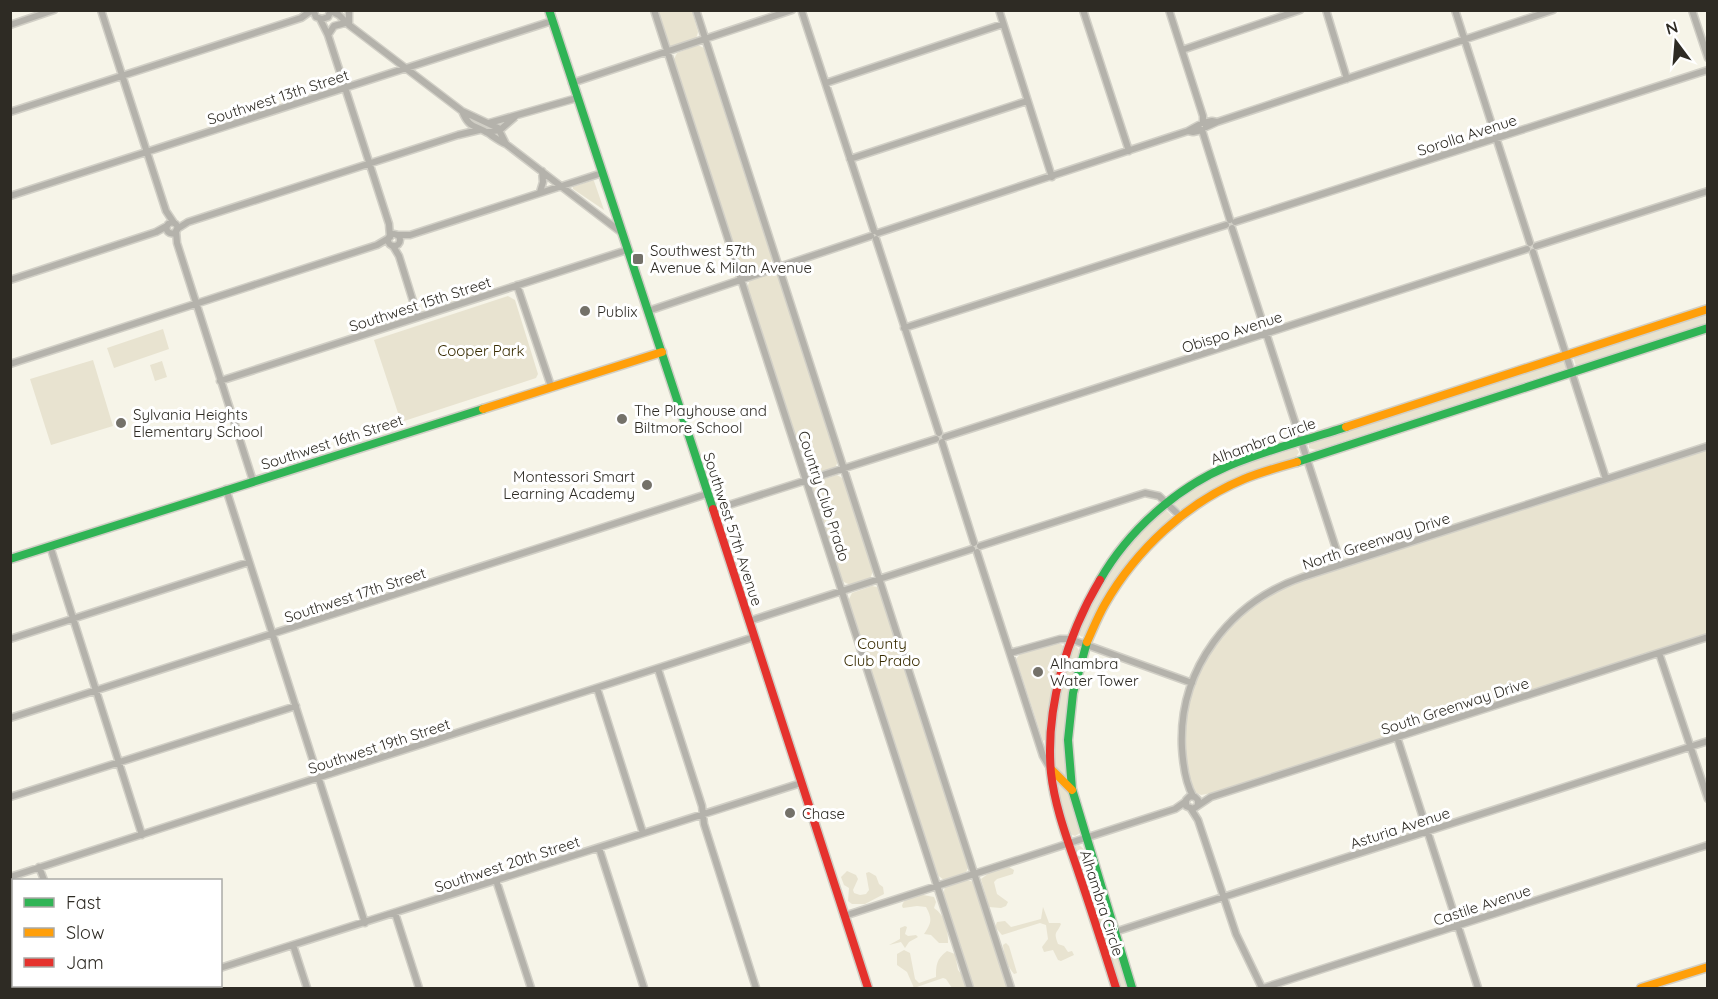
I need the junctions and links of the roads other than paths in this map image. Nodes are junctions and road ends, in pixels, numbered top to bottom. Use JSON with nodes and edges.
{"nodes":[{"id":1,"x":54,"y":10,"type":"edge"},
{"id":2,"x":101,"y":10,"type":"edge"},
{"id":3,"x":305,"y":10,"type":"edge"},
{"id":4,"x":349,"y":10,"type":"edge"},
{"id":5,"x":549,"y":10,"type":"edge"},
{"id":6,"x":654,"y":10,"type":"edge"},
{"id":7,"x":696,"y":10,"type":"edge"},
{"id":8,"x":792,"y":10,"type":"edge"},
{"id":9,"x":999,"y":10,"type":"edge"},
{"id":10,"x":1083,"y":10,"type":"edge"},
{"id":11,"x":1169,"y":10,"type":"edge"},
{"id":12,"x":1300,"y":10,"type":"edge"},
{"id":13,"x":1326,"y":10,"type":"edge"},
{"id":14,"x":1455,"y":10,"type":"edge"},
{"id":15,"x":1554,"y":10,"type":"edge"},
{"id":16,"x":1692,"y":10,"type":"edge"},
{"id":17,"x":331,"y":11,"type":"edge"},
{"id":18,"x":802,"y":11,"type":"edge"},
{"id":19,"x":1545,"y":12,"type":"edge"},
{"id":20,"x":317,"y":15,"type":"edge"},
{"id":21,"x":301,"y":18,"type":"junction"},
{"id":22,"x":552,"y":21,"type":"junction"},
{"id":23,"x":347,"y":24,"type":"junction"},
{"id":24,"x":1003,"y":24,"type":"junction"},
{"id":25,"x":10,"y":25,"type":"edge"},
{"id":26,"x":328,"y":35,"type":"junction"},
{"id":27,"x":705,"y":39,"type":"junction"},
{"id":28,"x":1464,"y":40,"type":"junction"},
{"id":29,"x":1182,"y":50,"type":"junction"},
{"id":30,"x":668,"y":52,"type":"junction"},
{"id":31,"x":1707,"y":58,"type":"edge"},
{"id":32,"x":406,"y":68,"type":"junction"},
{"id":33,"x":1707,"y":70,"type":"edge"},
{"id":34,"x":123,"y":76,"type":"junction"},
{"id":35,"x":1347,"y":79,"type":"junction"},
{"id":36,"x":572,"y":83,"type":"junction"},
{"id":37,"x":826,"y":83,"type":"junction"},
{"id":38,"x":345,"y":88,"type":"junction"},
{"id":39,"x":576,"y":98,"type":"junction"},
{"id":40,"x":1027,"y":101,"type":"junction"},
{"id":41,"x":462,"y":111,"type":"junction"},
{"id":42,"x":10,"y":112,"type":"edge"},
{"id":43,"x":515,"y":117,"type":"junction"},
{"id":44,"x":485,"y":123,"type":"junction"},
{"id":45,"x":469,"y":124,"type":"junction"},
{"id":46,"x":1203,"y":126,"type":"junction"},
{"id":47,"x":479,"y":130,"type":"junction"},
{"id":48,"x":500,"y":130,"type":"junction"},
{"id":49,"x":486,"y":132,"type":"junction"},
{"id":50,"x":458,"y":135,"type":"junction"},
{"id":51,"x":1496,"y":138,"type":"junction"},
{"id":52,"x":506,"y":144,"type":"junction"},
{"id":53,"x":1129,"y":151,"type":"junction"},
{"id":54,"x":147,"y":152,"type":"junction"},
{"id":55,"x":850,"y":159,"type":"junction"},
{"id":56,"x":369,"y":164,"type":"junction"},
{"id":57,"x":542,"y":171,"type":"junction"},
{"id":58,"x":602,"y":173,"type":"junction"},
{"id":59,"x":1052,"y":177,"type":"junction"},
{"id":60,"x":562,"y":186,"type":"junction"},
{"id":61,"x":1707,"y":191,"type":"edge"},
{"id":62,"x":540,"y":192,"type":"junction"},
{"id":63,"x":10,"y":196,"type":"edge"},
{"id":64,"x":1231,"y":224,"type":"junction"},
{"id":65,"x":172,"y":228,"type":"junction"},
{"id":66,"x":622,"y":233,"type":"junction"},
{"id":67,"x":875,"y":235,"type":"junction"},
{"id":68,"x":394,"y":240,"type":"junction"},
{"id":69,"x":1531,"y":248,"type":"junction"},
{"id":70,"x":627,"y":250,"type":"junction"},
{"id":71,"x":778,"y":267,"type":"junction"},
{"id":72,"x":10,"y":280,"type":"edge"},
{"id":73,"x":741,"y":280,"type":"junction"},
{"id":74,"x":517,"y":285,"type":"junction"},
{"id":75,"x":197,"y":304,"type":"junction"},
{"id":76,"x":1707,"y":309,"type":"edge"},
{"id":77,"x":648,"y":311,"type":"junction"},
{"id":78,"x":418,"y":317,"type":"junction"},
{"id":79,"x":904,"y":328,"type":"junction"},
{"id":80,"x":1707,"y":328,"type":"edge"},
{"id":81,"x":1266,"y":333,"type":"junction"},
{"id":82,"x":662,"y":352,"type":"junction"},
{"id":83,"x":1566,"y":355,"type":"junction"},
{"id":84,"x":10,"y":364,"type":"edge"},
{"id":85,"x":1571,"y":372,"type":"junction"},
{"id":86,"x":220,"y":381,"type":"junction"},
{"id":87,"x":551,"y":386,"type":"junction"},
{"id":88,"x":940,"y":438,"type":"junction"},
{"id":89,"x":1301,"y":441,"type":"junction"},
{"id":90,"x":1707,"y":446,"type":"edge"},
{"id":91,"x":1306,"y":457,"type":"junction"},
{"id":92,"x":844,"y":469,"type":"junction"},
{"id":93,"x":1606,"y":479,"type":"junction"},
{"id":94,"x":253,"y":481,"type":"junction"},
{"id":95,"x":806,"y":481,"type":"junction"},
{"id":96,"x":226,"y":489,"type":"junction"},
{"id":97,"x":708,"y":494,"type":"junction"},
{"id":98,"x":1167,"y":504,"type":"junction"},
{"id":99,"x":713,"y":510,"type":"junction"},
{"id":100,"x":1179,"y":516,"type":"junction"},
{"id":101,"x":50,"y":546,"type":"junction"},
{"id":102,"x":976,"y":548,"type":"junction"},
{"id":103,"x":10,"y":559,"type":"edge"},
{"id":104,"x":249,"y":562,"type":"junction"},
{"id":105,"x":1341,"y":564,"type":"junction"},
{"id":106,"x":879,"y":579,"type":"junction"},
{"id":107,"x":842,"y":591,"type":"junction"},
{"id":108,"x":73,"y":618,"type":"junction"},
{"id":109,"x":749,"y":621,"type":"junction"},
{"id":110,"x":272,"y":634,"type":"junction"},
{"id":111,"x":754,"y":637,"type":"junction"},
{"id":112,"x":1707,"y":637,"type":"edge"},
{"id":113,"x":10,"y":639,"type":"edge"},
{"id":114,"x":1070,"y":639,"type":"junction"},
{"id":115,"x":1086,"y":644,"type":"junction"},
{"id":116,"x":1010,"y":653,"type":"junction"},
{"id":117,"x":1659,"y":653,"type":"junction"},
{"id":118,"x":658,"y":669,"type":"junction"},
{"id":119,"x":1192,"y":683,"type":"junction"},
{"id":120,"x":597,"y":688,"type":"junction"},
{"id":121,"x":96,"y":691,"type":"junction"},
{"id":122,"x":296,"y":706,"type":"junction"},
{"id":123,"x":10,"y":718,"type":"edge"},
{"id":124,"x":1397,"y":737,"type":"junction"},
{"id":125,"x":1707,"y":741,"type":"edge"},
{"id":126,"x":1690,"y":747,"type":"junction"},
{"id":127,"x":118,"y":763,"type":"junction"},
{"id":128,"x":1051,"y":768,"type":"junction"},
{"id":129,"x":318,"y":778,"type":"junction"},
{"id":130,"x":801,"y":783,"type":"junction"},
{"id":131,"x":1072,"y":790,"type":"junction"},
{"id":132,"x":10,"y":797,"type":"edge"},
{"id":133,"x":1210,"y":797,"type":"junction"},
{"id":134,"x":1190,"y":798,"type":"junction"},
{"id":135,"x":1707,"y":799,"type":"edge"},
{"id":136,"x":1194,"y":808,"type":"junction"},
{"id":137,"x":1175,"y":809,"type":"junction"},
{"id":138,"x":703,"y":814,"type":"junction"},
{"id":139,"x":1427,"y":831,"type":"junction"},
{"id":140,"x":643,"y":833,"type":"junction"},
{"id":141,"x":142,"y":835,"type":"junction"},
{"id":142,"x":1086,"y":837,"type":"junction"},
{"id":143,"x":1068,"y":843,"type":"junction"},
{"id":144,"x":1707,"y":845,"type":"edge"},
{"id":145,"x":599,"y":848,"type":"junction"},
{"id":146,"x":39,"y":867,"type":"junction"},
{"id":147,"x":974,"y":874,"type":"junction"},
{"id":148,"x":10,"y":877,"type":"edge"},
{"id":149,"x":44,"y":879,"type":"edge"},
{"id":150,"x":496,"y":880,"type":"junction"},
{"id":151,"x":937,"y":885,"type":"junction"},
{"id":152,"x":1223,"y":898,"type":"junction"},
{"id":153,"x":395,"y":913,"type":"junction"},
{"id":154,"x":844,"y":916,"type":"junction"},
{"id":155,"x":365,"y":923,"type":"junction"},
{"id":156,"x":1458,"y":926,"type":"junction"},
{"id":157,"x":1115,"y":932,"type":"junction"},
{"id":158,"x":1100,"y":937,"type":"junction"},
{"id":159,"x":293,"y":945,"type":"junction"},
{"id":160,"x":222,"y":967,"type":"edge"},
{"id":161,"x":1707,"y":967,"type":"edge"},
{"id":162,"x":307,"y":988,"type":"edge"},
{"id":163,"x":419,"y":988,"type":"edge"},
{"id":164,"x":531,"y":988,"type":"edge"},
{"id":165,"x":644,"y":988,"type":"edge"},
{"id":166,"x":756,"y":988,"type":"edge"},
{"id":167,"x":868,"y":988,"type":"edge"},
{"id":168,"x":970,"y":988,"type":"edge"},
{"id":169,"x":1011,"y":988,"type":"edge"},
{"id":170,"x":1116,"y":988,"type":"edge"},
{"id":171,"x":1132,"y":988,"type":"edge"},
{"id":172,"x":1263,"y":988,"type":"edge"},
{"id":173,"x":1478,"y":988,"type":"edge"},
{"id":174,"x":1641,"y":988,"type":"edge"}],
"edges":[{"from":1,"to":25,"type":"street"},
{"from":2,"to":34,"type":"street"},
{"from":3,"to":21,"type":"street"},
{"from":4,"to":23,"type":"street"},
{"from":5,"to":22,"type":"street","name":"Southwest 57th Avenue"},
{"from":6,"to":30,"type":"street","name":"Country Club Prado"},
{"from":7,"to":27,"type":"street","name":"Country Club Prado"},
{"from":8,"to":27,"type":"street"},
{"from":9,"to":24,"type":"street"},
{"from":10,"to":53,"type":"street"},
{"from":11,"to":29,"type":"street"},
{"from":12,"to":29,"type":"street"},
{"from":13,"to":35,"type":"street"},
{"from":14,"to":28,"type":"street"},
{"from":15,"to":19,"type":"street"},
{"from":16,"to":31,"type":"street"},
{"from":17,"to":20,"type":"street"},
{"from":17,"to":23,"type":"street"},
{"from":18,"to":37,"type":"street"},
{"from":19,"to":28,"type":"street"},
{"from":20,"to":21,"type":"street"},
{"from":20,"to":23,"type":"street"},
{"from":20,"to":26,"type":"street"},
{"from":21,"to":34,"type":"street"},
{"from":22,"to":32,"type":"street","name":"Southwest 13th Street"},
{"from":22,"to":36,"type":"street","name":"Southwest 57th Avenue"},
{"from":23,"to":26,"type":"street"},
{"from":23,"to":32,"type":"street"},
{"from":24,"to":37,"type":"street"},
{"from":24,"to":40,"type":"street"},
{"from":26,"to":38,"type":"street"},
{"from":27,"to":30,"type":"street"},
{"from":27,"to":71,"type":"street","name":"Country Club Prado"},
{"from":28,"to":35,"type":"street"},
{"from":28,"to":51,"type":"street"},
{"from":29,"to":46,"type":"street"},
{"from":30,"to":36,"type":"street"},
{"from":30,"to":73,"type":"street","name":"Country Club Prado"},
{"from":32,"to":38,"type":"street","name":"Southwest 13th Street"},
{"from":32,"to":41,"type":"street"},
{"from":33,"to":51,"type":"street","name":"Sorolla Avenue"},
{"from":34,"to":42,"type":"street"},
{"from":34,"to":54,"type":"street"},
{"from":35,"to":46,"type":"street"},
{"from":36,"to":39,"type":"street","name":"Southwest 57th Avenue"},
{"from":37,"to":55,"type":"street"},
{"from":38,"to":54,"type":"street","name":"Southwest 13th Street"},
{"from":38,"to":56,"type":"street"},
{"from":39,"to":43,"type":"street"},
{"from":39,"to":58,"type":"street","name":"Southwest 57th Avenue"},
{"from":40,"to":55,"type":"street"},
{"from":40,"to":59,"type":"street"},
{"from":41,"to":44,"type":"street"},
{"from":41,"to":45,"type":"street"},
{"from":43,"to":44,"type":"street"},
{"from":43,"to":48,"type":"street"},
{"from":44,"to":45,"type":"street"},
{"from":44,"to":48,"type":"street"},
{"from":45,"to":47,"type":"street"},
{"from":45,"to":50,"type":"street"},
{"from":46,"to":53,"type":"street"},
{"from":46,"to":64,"type":"street"},
{"from":47,"to":49,"type":"street"},
{"from":47,"to":50,"type":"street"},
{"from":48,"to":49,"type":"street"},
{"from":48,"to":52,"type":"street"},
{"from":49,"to":52,"type":"street"},
{"from":50,"to":56,"type":"street"},
{"from":51,"to":64,"type":"street","name":"Sorolla Avenue"},
{"from":51,"to":69,"type":"street"},
{"from":52,"to":57,"type":"street"},
{"from":53,"to":59,"type":"street"},
{"from":54,"to":63,"type":"street","name":"Southwest 13th Street"},
{"from":54,"to":65,"type":"street"},
{"from":55,"to":67,"type":"street"},
{"from":56,"to":65,"type":"street"},
{"from":56,"to":68,"type":"street"},
{"from":57,"to":60,"type":"street"},
{"from":57,"to":62,"type":"street"},
{"from":58,"to":60,"type":"street"},
{"from":58,"to":66,"type":"street","name":"Southwest 57th Avenue"},
{"from":59,"to":67,"type":"street"},
{"from":60,"to":62,"type":"street"},
{"from":60,"to":66,"type":"street"},
{"from":61,"to":69,"type":"street","name":"Obispo Avenue"},
{"from":62,"to":68,"type":"street"},
{"from":64,"to":79,"type":"street","name":"Sorolla Avenue"},
{"from":64,"to":81,"type":"street"},
{"from":65,"to":72,"type":"street"},
{"from":65,"to":75,"type":"street"},
{"from":66,"to":70,"type":"street","name":"Southwest 57th Avenue"},
{"from":67,"to":71,"type":"street"},
{"from":67,"to":79,"type":"street"},
{"from":68,"to":75,"type":"street"},
{"from":68,"to":78,"type":"street"},
{"from":69,"to":81,"type":"street","name":"Obispo Avenue"},
{"from":69,"to":83,"type":"street"},
{"from":70,"to":74,"type":"street","name":"Southwest 15th Street"},
{"from":70,"to":77,"type":"street","name":"Southwest 57th Avenue"},
{"from":71,"to":73,"type":"street"},
{"from":71,"to":92,"type":"street","name":"Country Club Prado"},
{"from":73,"to":77,"type":"street"},
{"from":73,"to":95,"type":"street","name":"Country Club Prado"},
{"from":74,"to":78,"type":"street","name":"Southwest 15th Street"},
{"from":74,"to":87,"type":"street"},
{"from":75,"to":84,"type":"street"},
{"from":75,"to":86,"type":"street"},
{"from":76,"to":83,"type":"street","name":"Alhambra Circle"},
{"from":77,"to":82,"type":"street","name":"Southwest 57th Avenue"},
{"from":78,"to":86,"type":"street","name":"Southwest 15th Street"},
{"from":79,"to":88,"type":"street"},
{"from":80,"to":85,"type":"street","name":"Alhambra Circle"},
{"from":81,"to":88,"type":"street","name":"Obispo Avenue"},
{"from":81,"to":89,"type":"street"},
{"from":82,"to":87,"type":"street","name":"Southwest 16th Street"},
{"from":82,"to":97,"type":"street","name":"Southwest 57th Avenue"},
{"from":83,"to":85,"type":"street"},
{"from":83,"to":89,"type":"street","name":"Alhambra Circle"},
{"from":85,"to":91,"type":"street","name":"Alhambra Circle"},
{"from":85,"to":93,"type":"street"},
{"from":86,"to":94,"type":"street"},
{"from":87,"to":94,"type":"street","name":"Southwest 16th Street"},
{"from":88,"to":92,"type":"street","name":"Obispo Avenue"},
{"from":88,"to":102,"type":"street"},
{"from":89,"to":91,"type":"street"},
{"from":89,"to":98,"type":"street","name":"Alhambra Circle"},
{"from":90,"to":93,"type":"street","name":"North Greenway Drive"},
{"from":91,"to":100,"type":"street","name":"Alhambra Circle"},
{"from":91,"to":105,"type":"street"},
{"from":92,"to":95,"type":"street","name":"Obispo Avenue"},
{"from":92,"to":106,"type":"street","name":"Country Club Prado"},
{"from":93,"to":105,"type":"street","name":"North Greenway Drive"},
{"from":94,"to":96,"type":"street","name":"Southwest 16th Street"},
{"from":95,"to":99,"type":"street","name":"Obispo Avenue"},
{"from":95,"to":107,"type":"street","name":"Country Club Prado"},
{"from":96,"to":101,"type":"street","name":"Southwest 16th Street"},
{"from":96,"to":104,"type":"street"},
{"from":97,"to":99,"type":"street","name":"Southwest 57th Avenue"},
{"from":97,"to":110,"type":"street","name":"Southwest 17th Street"},
{"from":98,"to":100,"type":"street"},
{"from":98,"to":102,"type":"street"},
{"from":98,"to":114,"type":"street","name":"Alhambra Circle"},
{"from":99,"to":109,"type":"street","name":"Southwest 57th Avenue"},
{"from":100,"to":115,"type":"street","name":"Alhambra Circle"},
{"from":101,"to":103,"type":"street","name":"Southwest 16th Street"},
{"from":101,"to":108,"type":"street"},
{"from":102,"to":106,"type":"street"},
{"from":102,"to":116,"type":"street"},
{"from":104,"to":108,"type":"street"},
{"from":104,"to":110,"type":"street"},
{"from":105,"to":119,"type":"street","name":"North Greenway Drive"},
{"from":106,"to":107,"type":"street"},
{"from":106,"to":147,"type":"street","name":"Country Club Prado"},
{"from":107,"to":109,"type":"street"},
{"from":107,"to":151,"type":"street","name":"Country Club Prado"},
{"from":108,"to":113,"type":"street"},
{"from":108,"to":121,"type":"street"},
{"from":109,"to":111,"type":"street","name":"Southwest 57th Avenue"},
{"from":110,"to":121,"type":"street","name":"Southwest 17th Street"},
{"from":110,"to":122,"type":"street"},
{"from":111,"to":118,"type":"street","name":"Southwest 19th Street"},
{"from":111,"to":130,"type":"street","name":"Southwest 57th Avenue"},
{"from":112,"to":117,"type":"street","name":"South Greenway Drive"},
{"from":114,"to":115,"type":"street"},
{"from":114,"to":116,"type":"street"},
{"from":114,"to":128,"type":"street","name":"Alhambra Circle"},
{"from":115,"to":119,"type":"street"},
{"from":115,"to":131,"type":"street","name":"Alhambra Circle"},
{"from":116,"to":128,"type":"street"},
{"from":117,"to":124,"type":"street","name":"South Greenway Drive"},
{"from":117,"to":126,"type":"street"},
{"from":118,"to":120,"type":"street","name":"Southwest 19th Street"},
{"from":118,"to":138,"type":"street"},
{"from":119,"to":134,"type":"street","name":"North Greenway Drive"},
{"from":120,"to":129,"type":"street","name":"Southwest 19th Street"},
{"from":120,"to":140,"type":"street"},
{"from":121,"to":123,"type":"street","name":"Southwest 17th Street"},
{"from":121,"to":127,"type":"street"},
{"from":122,"to":127,"type":"street"},
{"from":122,"to":129,"type":"street"},
{"from":124,"to":133,"type":"street","name":"South Greenway Drive"},
{"from":124,"to":139,"type":"street"},
{"from":125,"to":126,"type":"street","name":"Asturia Avenue"},
{"from":126,"to":135,"type":"street"},
{"from":126,"to":139,"type":"street","name":"Asturia Avenue"},
{"from":127,"to":132,"type":"street"},
{"from":127,"to":141,"type":"street"},
{"from":128,"to":131,"type":"street"},
{"from":128,"to":143,"type":"street","name":"Alhambra Circle"},
{"from":129,"to":141,"type":"street","name":"Southwest 19th Street"},
{"from":129,"to":155,"type":"street"},
{"from":130,"to":138,"type":"street","name":"Southwest 20th Street"},
{"from":130,"to":154,"type":"street","name":"Southwest 57th Avenue"},
{"from":131,"to":142,"type":"street","name":"Alhambra Circle"},
{"from":133,"to":134,"type":"street","name":"South Greenway Drive"},
{"from":133,"to":136,"type":"street","name":"South Greenway Drive"},
{"from":134,"to":136,"type":"street","name":"North Greenway Drive"},
{"from":134,"to":136,"type":"street"},
{"from":134,"to":137,"type":"street"},
{"from":136,"to":137,"type":"street"},
{"from":136,"to":152,"type":"street"},
{"from":137,"to":142,"type":"street"},
{"from":138,"to":140,"type":"street","name":"Southwest 20th Street"},
{"from":138,"to":166,"type":"street"},
{"from":139,"to":152,"type":"street","name":"Asturia Avenue"},
{"from":139,"to":156,"type":"street"},
{"from":140,"to":145,"type":"street","name":"Southwest 20th Street"},
{"from":141,"to":146,"type":"street","name":"Southwest 19th Street"},
{"from":142,"to":143,"type":"street"},
{"from":142,"to":157,"type":"street","name":"Alhambra Circle"},
{"from":143,"to":147,"type":"street"},
{"from":143,"to":158,"type":"street","name":"Alhambra Circle"},
{"from":144,"to":156,"type":"street","name":"Castile Avenue"},
{"from":145,"to":150,"type":"street","name":"Southwest 20th Street"},
{"from":145,"to":165,"type":"street"},
{"from":146,"to":148,"type":"street","name":"Southwest 19th Street"},
{"from":146,"to":149,"type":"street"},
{"from":147,"to":151,"type":"street"},
{"from":147,"to":169,"type":"street","name":"Country Club Prado"},
{"from":150,"to":153,"type":"street","name":"Southwest 20th Street"},
{"from":150,"to":164,"type":"street"},
{"from":151,"to":154,"type":"street"},
{"from":151,"to":168,"type":"street","name":"Country Club Prado"},
{"from":152,"to":157,"type":"street","name":"Asturia Avenue"},
{"from":152,"to":172,"type":"street"},
{"from":153,"to":155,"type":"street","name":"Southwest 20th Street"},
{"from":153,"to":163,"type":"street"},
{"from":154,"to":167,"type":"street","name":"Southwest 57th Avenue"},
{"from":155,"to":159,"type":"street","name":"Southwest 20th Street"},
{"from":156,"to":172,"type":"street","name":"Castile Avenue"},
{"from":156,"to":173,"type":"street"},
{"from":157,"to":158,"type":"street","name":"Asturia Avenue"},
{"from":157,"to":171,"type":"street","name":"Alhambra Circle"},
{"from":158,"to":170,"type":"street","name":"Alhambra Circle"},
{"from":159,"to":160,"type":"street","name":"Southwest 20th Street"},
{"from":159,"to":162,"type":"street"},
{"from":161,"to":174,"type":"street"}]}
